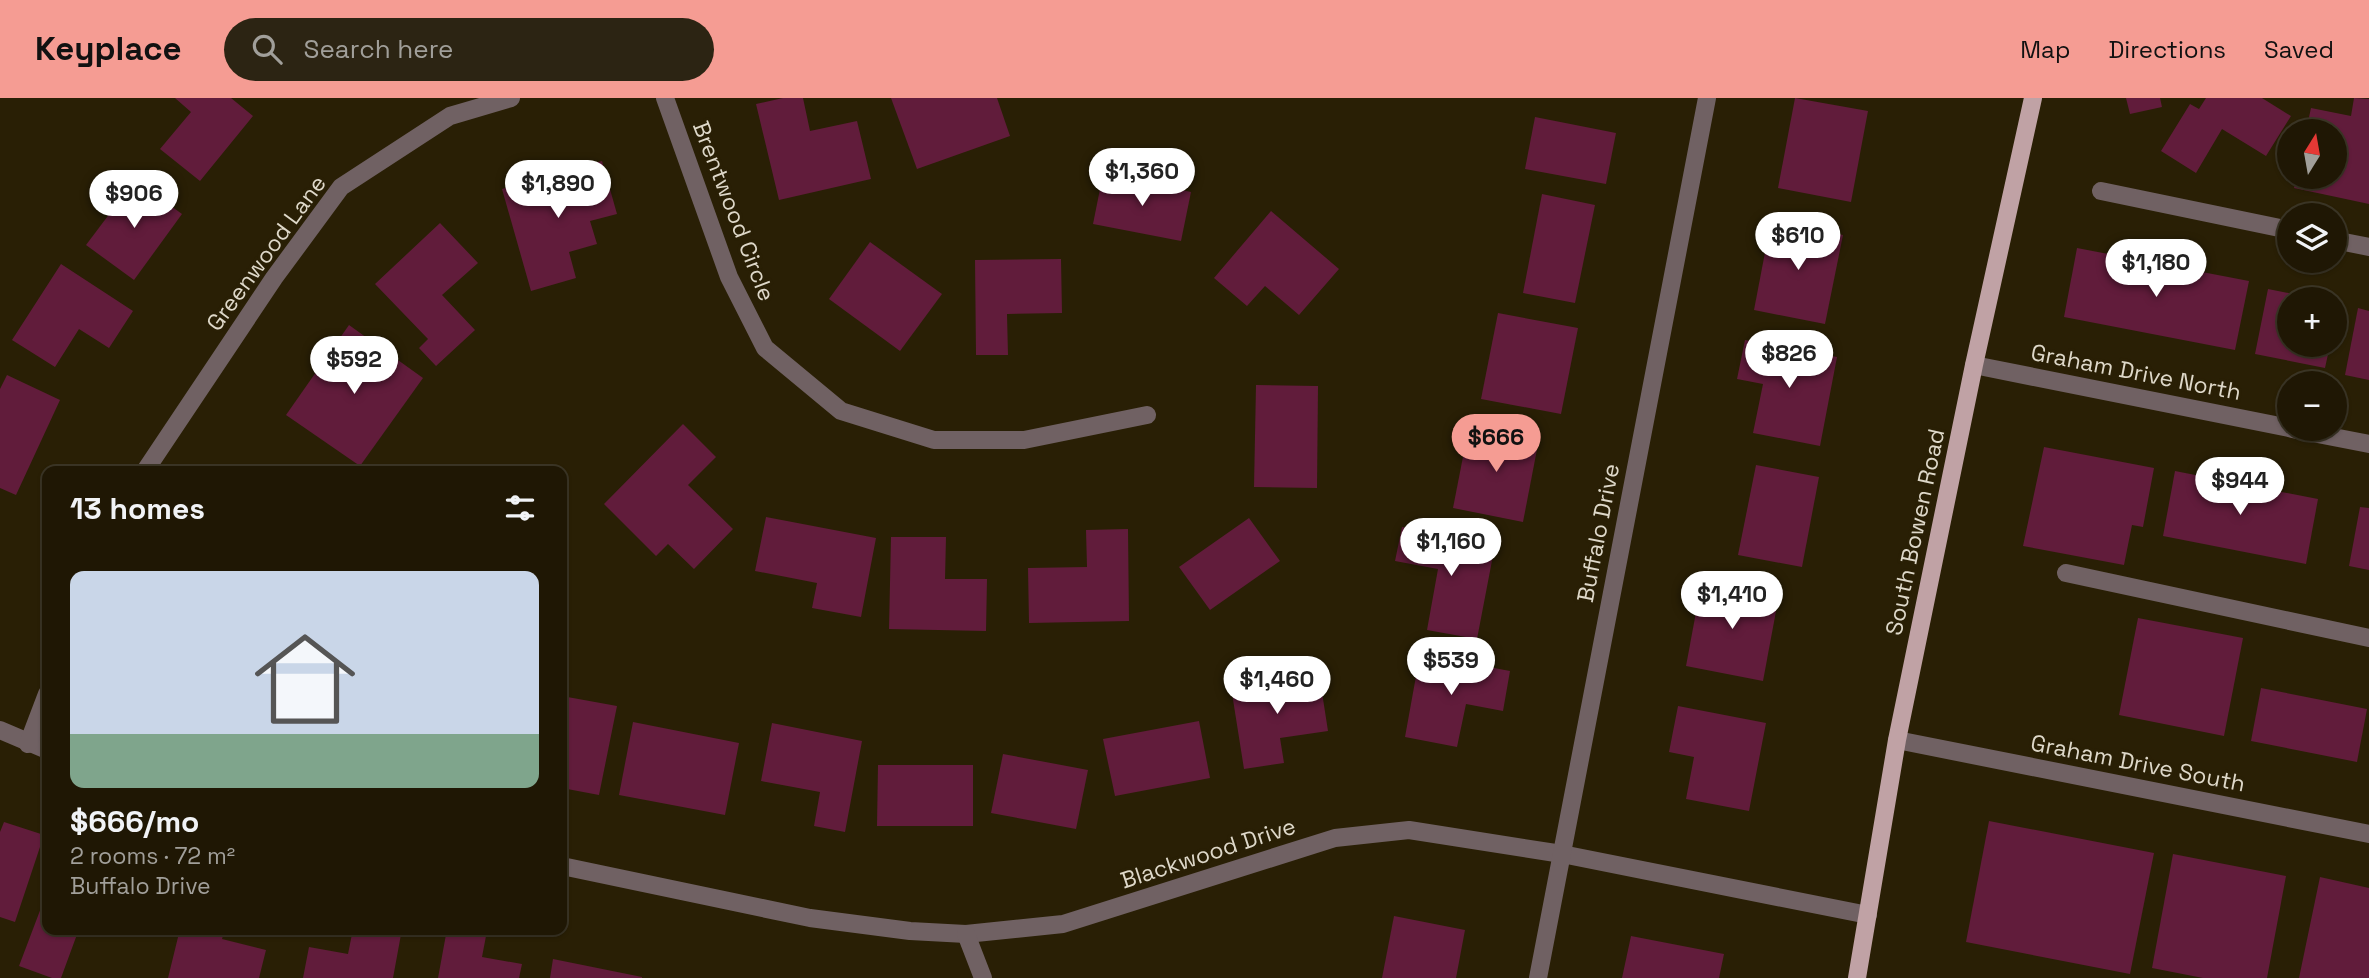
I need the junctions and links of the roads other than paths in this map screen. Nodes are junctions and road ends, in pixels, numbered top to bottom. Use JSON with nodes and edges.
{"nodes":[{"id":1,"x":511,"y":98,"type":"edge"},
{"id":2,"x":665,"y":98,"type":"edge"},
{"id":3,"x":1707,"y":98,"type":"edge"},
{"id":4,"x":2033,"y":98,"type":"edge"},
{"id":5,"x":2101,"y":191,"type":"dead end"},
{"id":6,"x":2277,"y":228,"type":"edge"},
{"id":7,"x":2347,"y":243,"type":"edge"},
{"id":8,"x":2369,"y":247,"type":"edge"},
{"id":9,"x":1974,"y":365,"type":"junction"},
{"id":10,"x":1147,"y":415,"type":"dead end"},
{"id":11,"x":2277,"y":425,"type":"edge"},
{"id":12,"x":2347,"y":439,"type":"edge"},
{"id":13,"x":2369,"y":444,"type":"edge"},
{"id":14,"x":148,"y":466,"type":"edge"},
{"id":15,"x":2066,"y":573,"type":"dead end"},
{"id":16,"x":2369,"y":638,"type":"edge"},
{"id":17,"x":42,"y":708,"type":"edge"},
{"id":18,"x":0,"y":730,"type":"edge"},
{"id":19,"x":1897,"y":740,"type":"junction"},
{"id":20,"x":29,"y":744,"type":"junction"},
{"id":21,"x":42,"y":748,"type":"edge"},
{"id":22,"x":2369,"y":834,"type":"edge"},
{"id":23,"x":1562,"y":854,"type":"junction"},
{"id":24,"x":567,"y":867,"type":"edge"},
{"id":25,"x":1868,"y":915,"type":"junction"},
{"id":26,"x":966,"y":934,"type":"junction"},
{"id":27,"x":983,"y":978,"type":"edge"},
{"id":28,"x":1538,"y":978,"type":"edge"},
{"id":29,"x":1857,"y":978,"type":"edge"}],
"edges":[{"from":1,"to":14,"type":"street","name":"Greenwood Lane"},
{"from":2,"to":10,"type":"street","name":"Brentwood Circle"},
{"from":3,"to":23,"type":"street","name":"Buffalo Drive"},
{"from":4,"to":9,"type":"main road","name":"South Bowen Road"},
{"from":5,"to":6,"type":"street"},
{"from":7,"to":8,"type":"street"},
{"from":9,"to":11,"type":"street","name":"Graham Drive North"},
{"from":9,"to":19,"type":"main road","name":"South Bowen Road"},
{"from":12,"to":13,"type":"street","name":"Graham Drive North"},
{"from":15,"to":16,"type":"street"},
{"from":17,"to":20,"type":"street"},
{"from":18,"to":20,"type":"street"},
{"from":19,"to":22,"type":"street","name":"Graham Drive South"},
{"from":19,"to":25,"type":"main road","name":"South Bowen Road"},
{"from":20,"to":21,"type":"street"},
{"from":23,"to":25,"type":"street","name":"Blackwood Drive"},
{"from":23,"to":26,"type":"street","name":"Blackwood Drive"},
{"from":23,"to":28,"type":"street","name":"Buffalo Drive"},
{"from":24,"to":26,"type":"street","name":"Blackwood Drive"},
{"from":25,"to":29,"type":"main road","name":"South Bowen Road"},
{"from":26,"to":27,"type":"street"}]}
